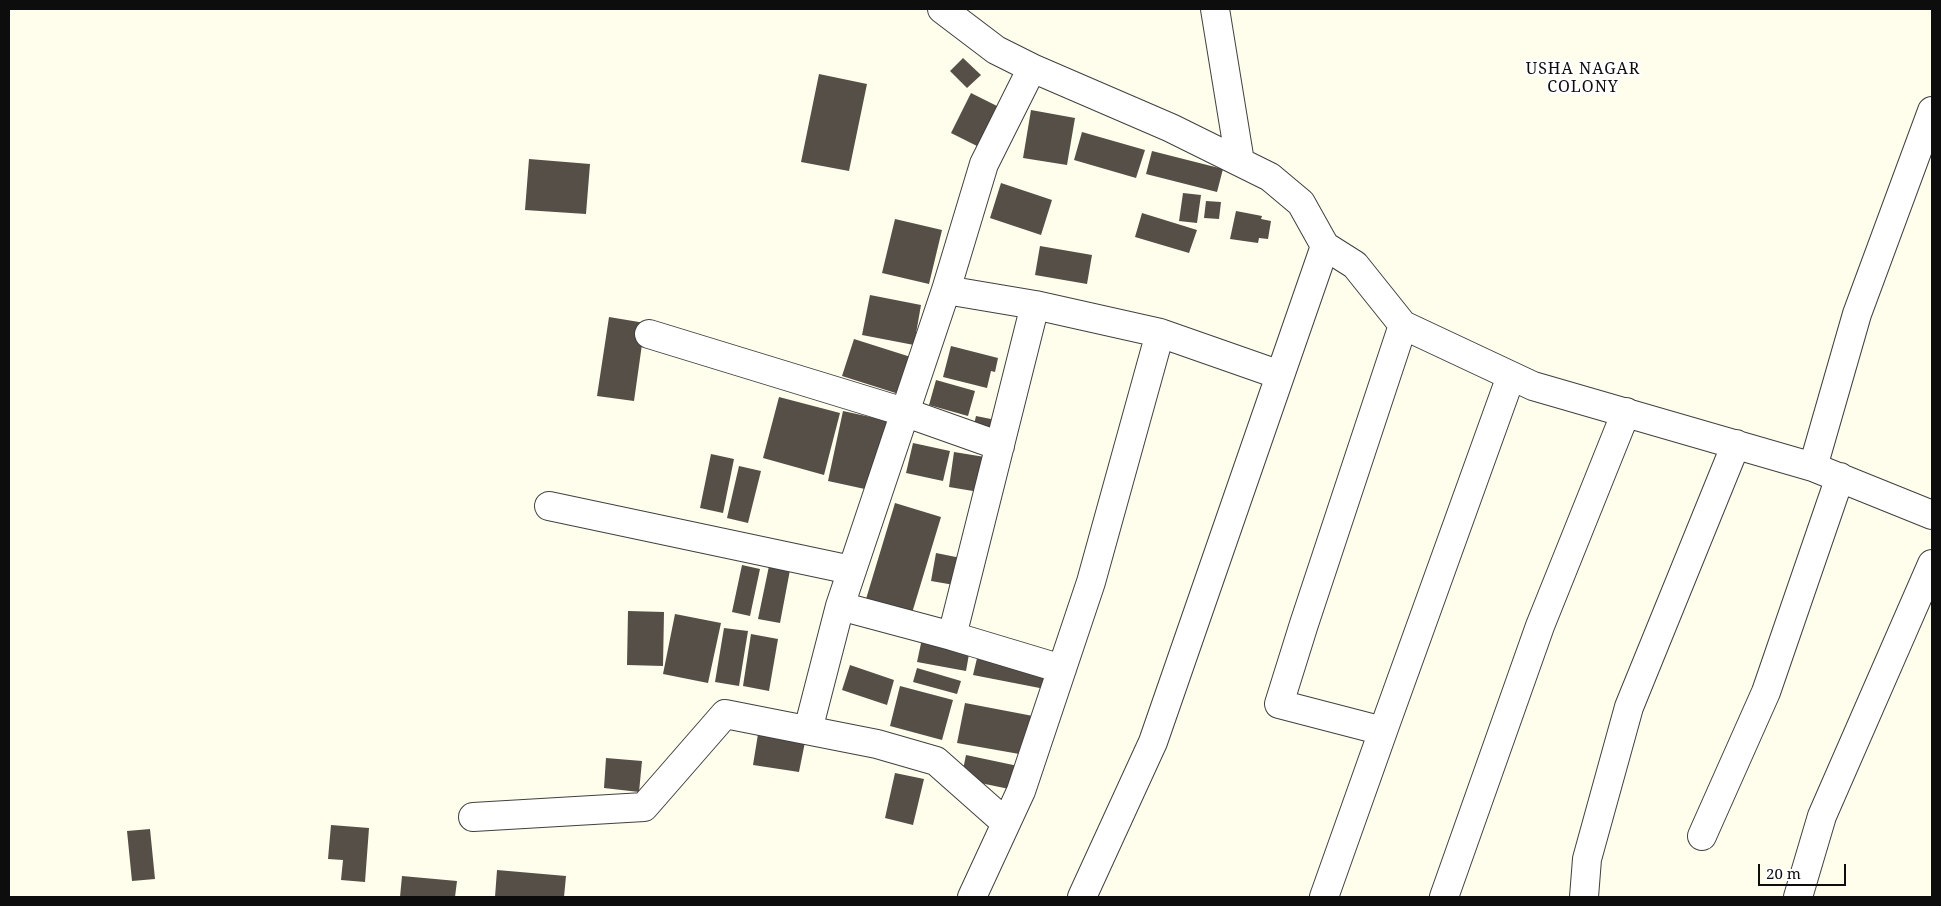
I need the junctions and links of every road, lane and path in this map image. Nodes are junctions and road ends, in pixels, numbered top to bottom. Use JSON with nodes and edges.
{"nodes":[{"id":1,"x":942,"y":9,"type":"edge"},
{"id":2,"x":1215,"y":9,"type":"edge"},
{"id":3,"x":1032,"y":68,"type":"junction"},
{"id":4,"x":1932,"y":111,"type":"edge"},
{"id":5,"x":1240,"y":162,"type":"junction"},
{"id":6,"x":1325,"y":246,"type":"junction"},
{"id":7,"x":946,"y":290,"type":"junction"},
{"id":8,"x":1035,"y":305,"type":"junction"},
{"id":9,"x":1403,"y":325,"type":"junction"},
{"id":10,"x":1160,"y":333,"type":"junction"},
{"id":11,"x":649,"y":334,"type":"dead end"},
{"id":12,"x":1280,"y":375,"type":"junction"},
{"id":13,"x":1511,"y":376,"type":"junction"},
{"id":14,"x":904,"y":412,"type":"junction"},
{"id":15,"x":1626,"y":412,"type":"junction"},
{"id":16,"x":1736,"y":444,"type":"junction"},
{"id":17,"x":1000,"y":446,"type":"junction"},
{"id":18,"x":1813,"y":466,"type":"junction"},
{"id":19,"x":1840,"y":477,"type":"junction"},
{"id":20,"x":549,"y":506,"type":"dead end"},
{"id":21,"x":1932,"y":515,"type":"edge"},
{"id":22,"x":1932,"y":564,"type":"edge"},
{"id":23,"x":851,"y":570,"type":"junction"},
{"id":24,"x":840,"y":606,"type":"junction"},
{"id":25,"x":952,"y":636,"type":"junction"},
{"id":26,"x":1062,"y":669,"type":"junction"},
{"id":27,"x":808,"y":730,"type":"junction"},
{"id":28,"x":1383,"y":731,"type":"junction"},
{"id":29,"x":473,"y":817,"type":"dead end"},
{"id":30,"x":1006,"y":823,"type":"junction"},
{"id":31,"x":1702,"y":836,"type":"dead end"},
{"id":32,"x":972,"y":897,"type":"edge"},
{"id":33,"x":1082,"y":897,"type":"edge"},
{"id":34,"x":1324,"y":897,"type":"edge"},
{"id":35,"x":1444,"y":897,"type":"edge"},
{"id":36,"x":1584,"y":897,"type":"edge"},
{"id":37,"x":1798,"y":897,"type":"edge"}],
"edges":[{"from":1,"to":3,"type":"street"},
{"from":2,"to":5,"type":"street"},
{"from":3,"to":5,"type":"street"},
{"from":3,"to":7,"type":"street"},
{"from":4,"to":18,"type":"street"},
{"from":5,"to":6,"type":"street"},
{"from":6,"to":9,"type":"street"},
{"from":6,"to":12,"type":"street"},
{"from":7,"to":8,"type":"street"},
{"from":7,"to":14,"type":"street"},
{"from":8,"to":10,"type":"street"},
{"from":8,"to":17,"type":"street"},
{"from":9,"to":13,"type":"street"},
{"from":9,"to":28,"type":"street"},
{"from":10,"to":12,"type":"street"},
{"from":10,"to":26,"type":"street"},
{"from":11,"to":14,"type":"street"},
{"from":12,"to":33,"type":"street"},
{"from":13,"to":15,"type":"street"},
{"from":13,"to":28,"type":"street"},
{"from":14,"to":17,"type":"street"},
{"from":14,"to":23,"type":"street"},
{"from":15,"to":16,"type":"street"},
{"from":15,"to":35,"type":"street"},
{"from":16,"to":18,"type":"street"},
{"from":16,"to":36,"type":"street"},
{"from":17,"to":25,"type":"street"},
{"from":18,"to":19,"type":"street"},
{"from":19,"to":21,"type":"street"},
{"from":19,"to":31,"type":"street"},
{"from":20,"to":23,"type":"street"},
{"from":22,"to":37,"type":"street"},
{"from":23,"to":24,"type":"street"},
{"from":24,"to":25,"type":"street"},
{"from":24,"to":27,"type":"street"},
{"from":25,"to":26,"type":"street"},
{"from":26,"to":30,"type":"street"},
{"from":27,"to":29,"type":"street"},
{"from":27,"to":30,"type":"street"},
{"from":28,"to":34,"type":"street"},
{"from":30,"to":32,"type":"street"}]}
